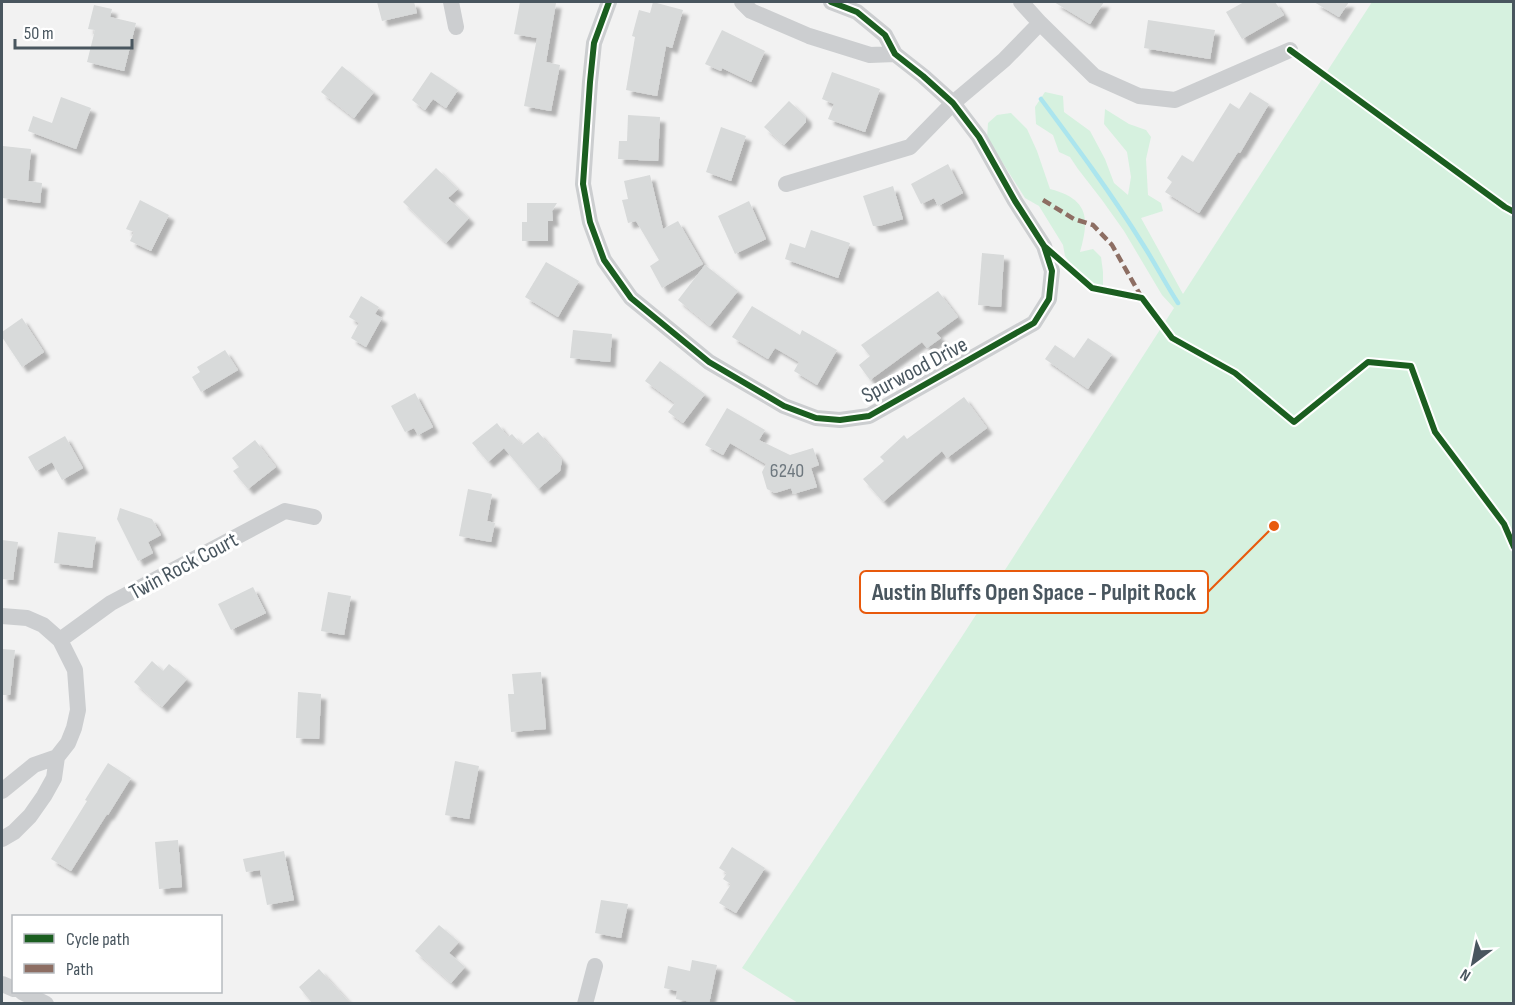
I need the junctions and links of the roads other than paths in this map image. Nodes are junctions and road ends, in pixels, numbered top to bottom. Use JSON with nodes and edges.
{"nodes":[{"id":1,"x":451,"y":2,"type":"edge"},
{"id":2,"x":609,"y":2,"type":"edge"},
{"id":3,"x":742,"y":2,"type":"edge"},
{"id":4,"x":831,"y":2,"type":"edge"},
{"id":5,"x":1021,"y":2,"type":"edge"},
{"id":6,"x":1040,"y":23,"type":"junction"},
{"id":7,"x":456,"y":27,"type":"dead end"},
{"id":8,"x":1290,"y":50,"type":"dead end"},
{"id":9,"x":895,"y":54,"type":"junction"},
{"id":10,"x":953,"y":103,"type":"junction"},
{"id":11,"x":786,"y":184,"type":"dead end"},
{"id":12,"x":314,"y":517,"type":"dead end"},
{"id":13,"x":2,"y":616,"type":"edge"},
{"id":14,"x":60,"y":640,"type":"junction"},
{"id":15,"x":57,"y":757,"type":"junction"},
{"id":16,"x":2,"y":791,"type":"edge"},
{"id":17,"x":2,"y":839,"type":"edge"},
{"id":18,"x":595,"y":966,"type":"dead end"},
{"id":19,"x":24,"y":993,"type":"edge"},
{"id":20,"x":46,"y":1004,"type":"edge"},
{"id":21,"x":585,"y":1004,"type":"edge"}],
"edges":[{"from":1,"to":7,"type":"street"},
{"from":2,"to":10,"type":"street","name":"Spurwood Drive"},
{"from":3,"to":9,"type":"street"},
{"from":4,"to":9,"type":"street","name":"Spurwood Drive"},
{"from":5,"to":6,"type":"street"},
{"from":6,"to":8,"type":"street"},
{"from":6,"to":10,"type":"street"},
{"from":9,"to":10,"type":"street","name":"Spurwood Drive"},
{"from":10,"to":11,"type":"street"},
{"from":12,"to":14,"type":"street","name":"Twin Rock Court"},
{"from":13,"to":14,"type":"street"},
{"from":14,"to":15,"type":"street"},
{"from":15,"to":16,"type":"street"},
{"from":15,"to":17,"type":"street"},
{"from":18,"to":21,"type":"street"},
{"from":19,"to":20,"type":"street"}]}
